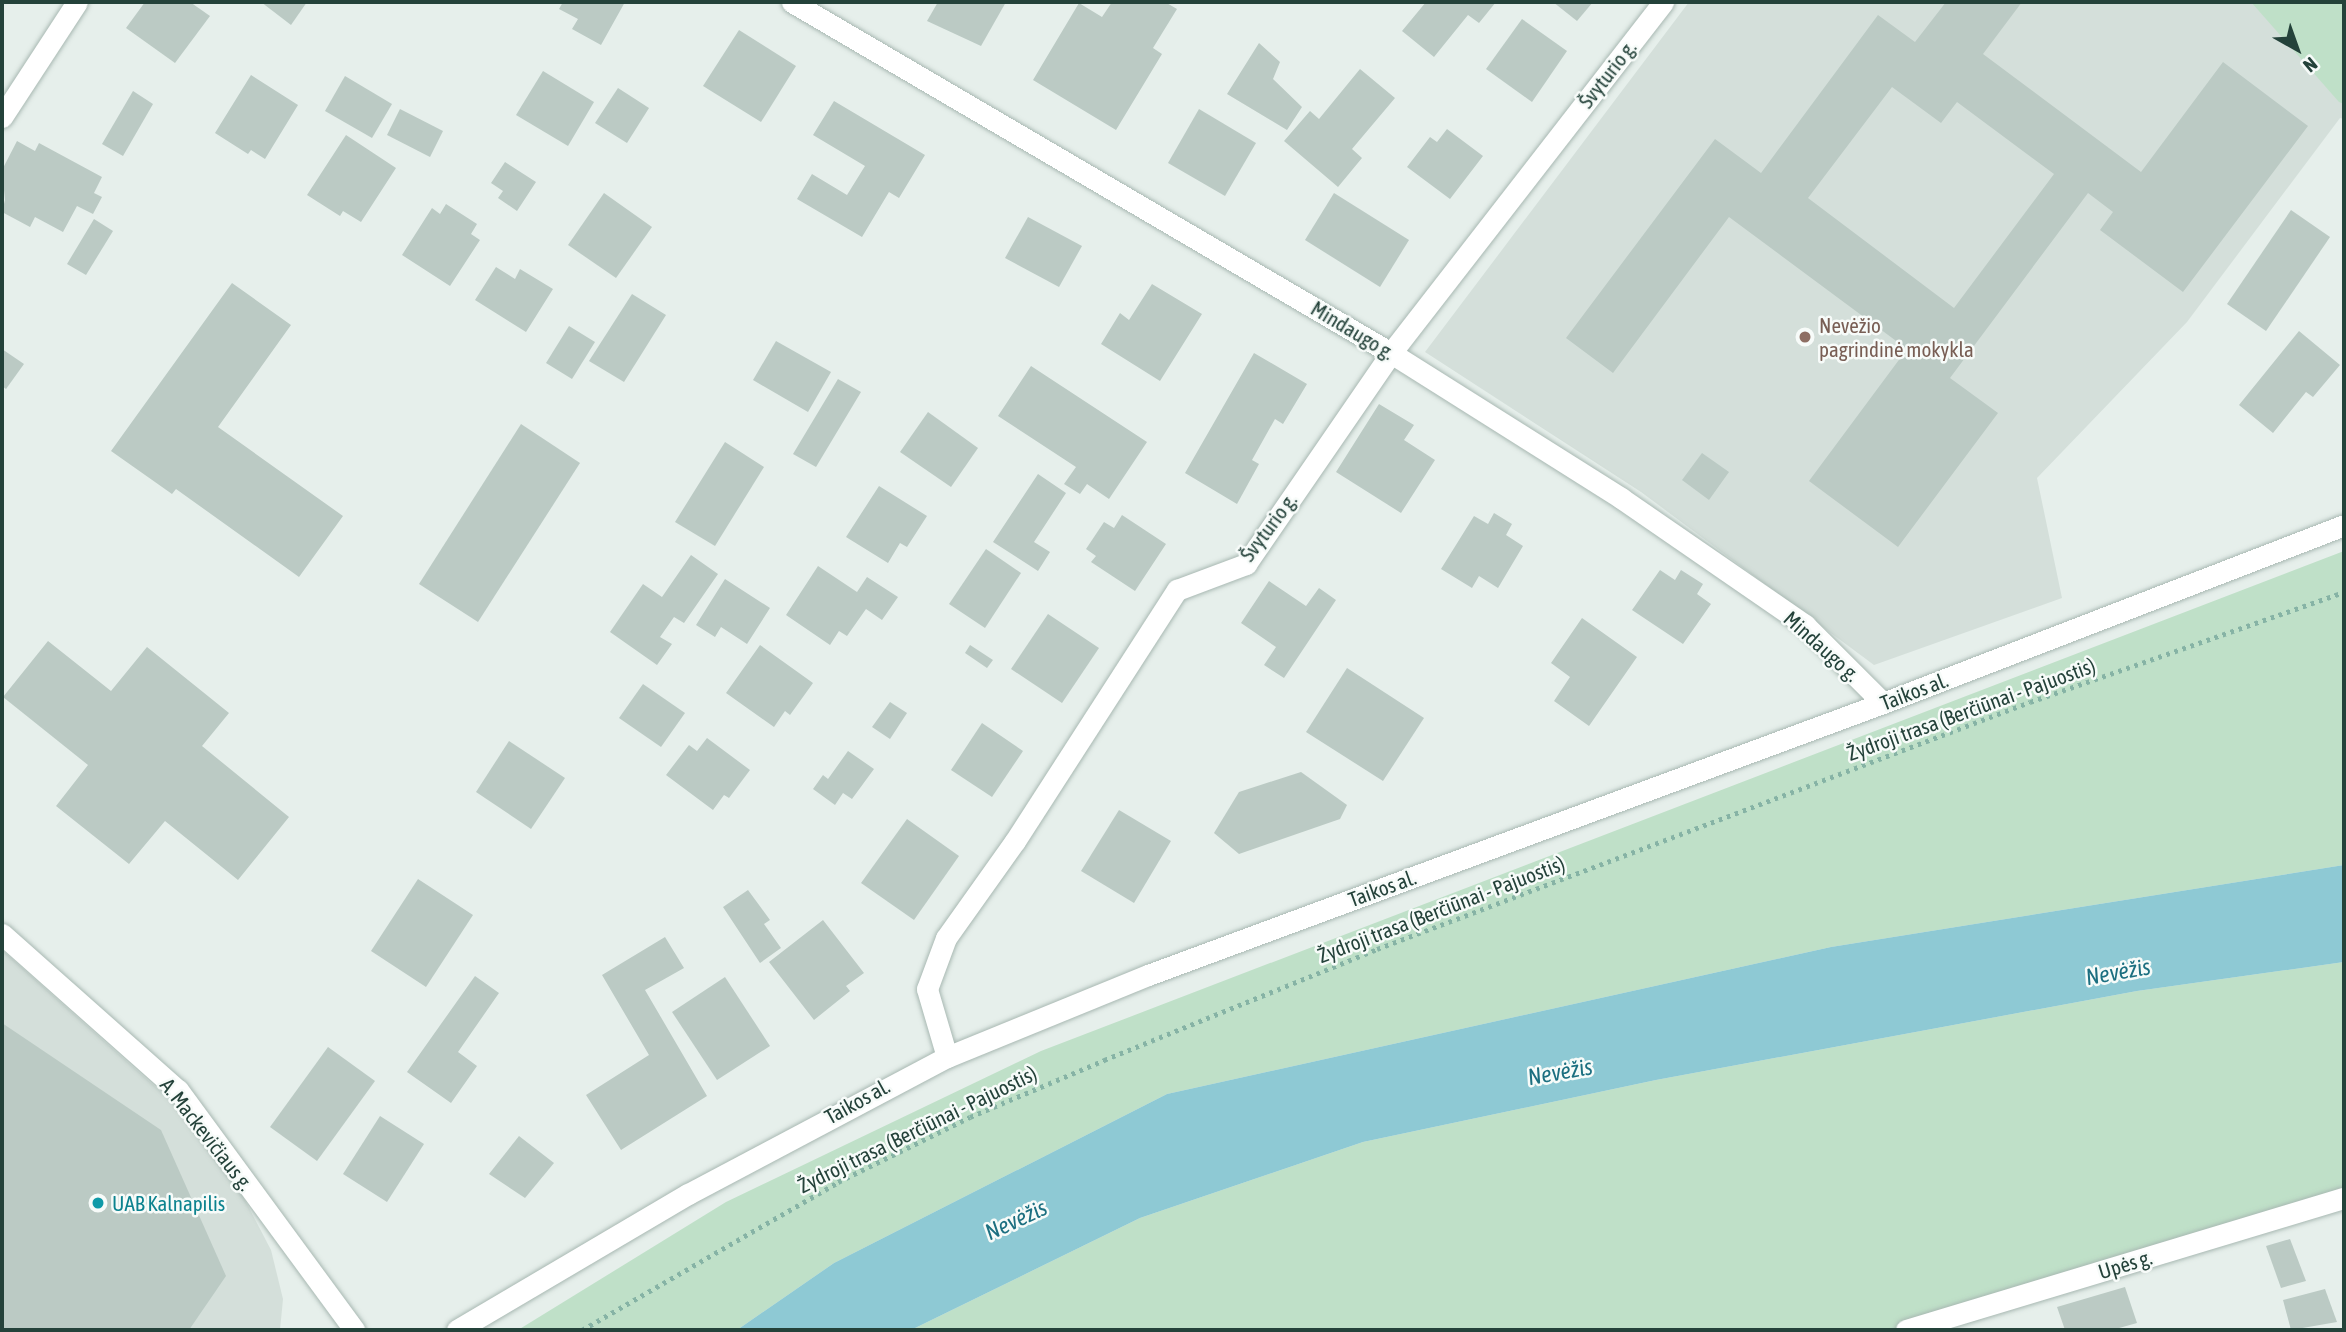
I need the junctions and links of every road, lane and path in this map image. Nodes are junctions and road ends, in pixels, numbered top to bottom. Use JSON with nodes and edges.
{"nodes":[{"id":1,"x":77,"y":2,"type":"edge"},
{"id":2,"x":792,"y":2,"type":"edge"},
{"id":3,"x":1663,"y":2,"type":"edge"},
{"id":4,"x":2,"y":117,"type":"edge"},
{"id":5,"x":1391,"y":353,"type":"junction"},
{"id":6,"x":2344,"y":525,"type":"edge"},
{"id":7,"x":2344,"y":592,"type":"edge"},
{"id":8,"x":1883,"y":703,"type":"junction"},
{"id":9,"x":2,"y":934,"type":"edge"},
{"id":10,"x":947,"y":1057,"type":"junction"},
{"id":11,"x":2344,"y":1198,"type":"edge"},
{"id":12,"x":354,"y":1330,"type":"edge"},
{"id":13,"x":457,"y":1330,"type":"edge"},
{"id":14,"x":582,"y":1330,"type":"edge"},
{"id":15,"x":1906,"y":1330,"type":"edge"}],
"edges":[{"from":1,"to":4,"type":"street"},
{"from":2,"to":5,"type":"street","name":"Mindaugo g."},
{"from":3,"to":5,"type":"street","name":"Švyturio g."},
{"from":5,"to":8,"type":"street","name":"Mindaugo g."},
{"from":5,"to":10,"type":"street","name":"Švyturio g."},
{"from":6,"to":8,"type":"street","name":"Taikos al."},
{"from":7,"to":14,"type":"path","name":"Žydroji trasa (Berčiūnai - Pajuostis)"},
{"from":8,"to":10,"type":"street","name":"Taikos al."},
{"from":9,"to":12,"type":"street","name":"A. Mackevičiaus g."},
{"from":10,"to":13,"type":"street","name":"Taikos al."},
{"from":11,"to":15,"type":"street","name":"Upės g."}]}
